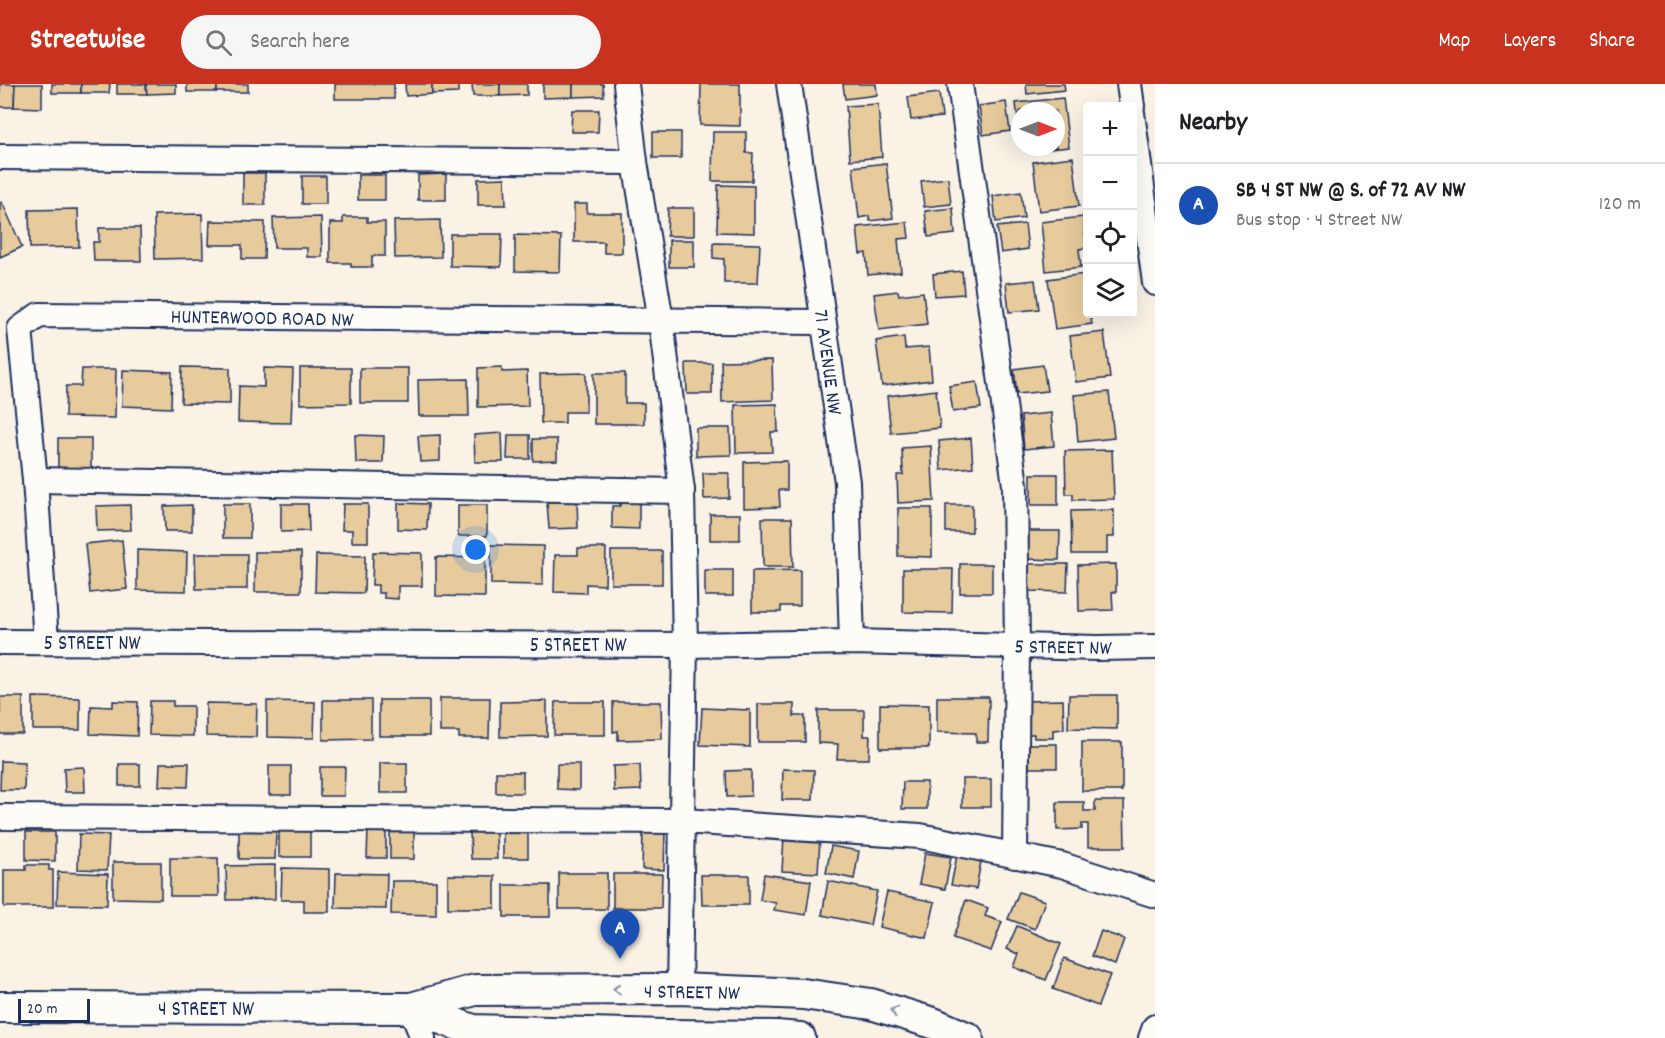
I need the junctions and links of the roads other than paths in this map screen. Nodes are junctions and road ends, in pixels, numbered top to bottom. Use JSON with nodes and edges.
{"nodes":[{"id":1,"x":626,"y":84,"type":"edge"},
{"id":2,"x":789,"y":84,"type":"edge"},
{"id":3,"x":960,"y":84,"type":"edge"},
{"id":4,"x":1129,"y":84,"type":"edge"},
{"id":5,"x":1131,"y":102,"type":"edge"},
{"id":6,"x":1137,"y":150,"type":"edge"},
{"id":7,"x":0,"y":157,"type":"edge"},
{"id":8,"x":635,"y":162,"type":"junction"},
{"id":9,"x":1155,"y":283,"type":"edge"},
{"id":10,"x":661,"y":321,"type":"junction"},
{"id":11,"x":823,"y":322,"type":"junction"},
{"id":12,"x":35,"y":480,"type":"junction"},
{"id":13,"x":682,"y":491,"type":"junction"},
{"id":14,"x":46,"y":641,"type":"junction"},
{"id":15,"x":0,"y":642,"type":"edge"},
{"id":16,"x":852,"y":642,"type":"junction"},
{"id":17,"x":684,"y":645,"type":"junction"},
{"id":18,"x":1017,"y":645,"type":"junction"},
{"id":19,"x":1155,"y":647,"type":"edge"},
{"id":20,"x":0,"y":817,"type":"edge"},
{"id":21,"x":682,"y":821,"type":"junction"},
{"id":22,"x":1015,"y":856,"type":"junction"},
{"id":23,"x":1155,"y":895,"type":"edge"},
{"id":24,"x":679,"y":989,"type":"junction"},
{"id":25,"x":0,"y":1007,"type":"edge"},
{"id":26,"x":411,"y":1008,"type":"junction"},
{"id":27,"x":1155,"y":1027,"type":"edge"},
{"id":28,"x":423,"y":1038,"type":"edge"},
{"id":29,"x":800,"y":1038,"type":"edge"},
{"id":30,"x":968,"y":1038,"type":"edge"},
{"id":31,"x":1151,"y":1038,"type":"edge"}],
"edges":[{"from":1,"to":8,"type":"street"},
{"from":2,"to":11,"type":"street","name":"71 AVENUE NW"},
{"from":3,"to":18,"type":"street"},
{"from":4,"to":5,"type":"street"},
{"from":6,"to":9,"type":"street"},
{"from":7,"to":8,"type":"street"},
{"from":8,"to":10,"type":"street"},
{"from":10,"to":11,"type":"street","name":"HUNTERWOOD ROAD NW"},
{"from":10,"to":12,"type":"street","name":"HUNTERWOOD ROAD NW"},
{"from":10,"to":13,"type":"street"},
{"from":11,"to":16,"type":"street","name":"71 AVENUE NW"},
{"from":12,"to":13,"type":"street"},
{"from":12,"to":14,"type":"street","name":"HUNTERWOOD ROAD NW"},
{"from":13,"to":17,"type":"street"},
{"from":14,"to":15,"type":"street","name":"5 STREET NW"},
{"from":14,"to":17,"type":"street","name":"5 STREET NW"},
{"from":16,"to":17,"type":"street","name":"5 STREET NW"},
{"from":16,"to":18,"type":"street","name":"5 STREET NW"},
{"from":17,"to":21,"type":"street"},
{"from":18,"to":19,"type":"street","name":"5 STREET NW"},
{"from":18,"to":22,"type":"street"},
{"from":20,"to":21,"type":"street"},
{"from":21,"to":22,"type":"street"},
{"from":21,"to":24,"type":"street"},
{"from":22,"to":23,"type":"street"},
{"from":24,"to":26,"type":"main road","name":"4 STREET NW","one_way":true},
{"from":30,"to":24,"type":"main road","name":"4 STREET NW","one_way":true},
{"from":25,"to":26,"type":"main road","name":"4 STREET NW"},
{"from":26,"to":28,"type":"street"},
{"from":26,"to":29,"type":"main road","name":"4 STREET NW"},
{"from":27,"to":31,"type":"street"}]}
